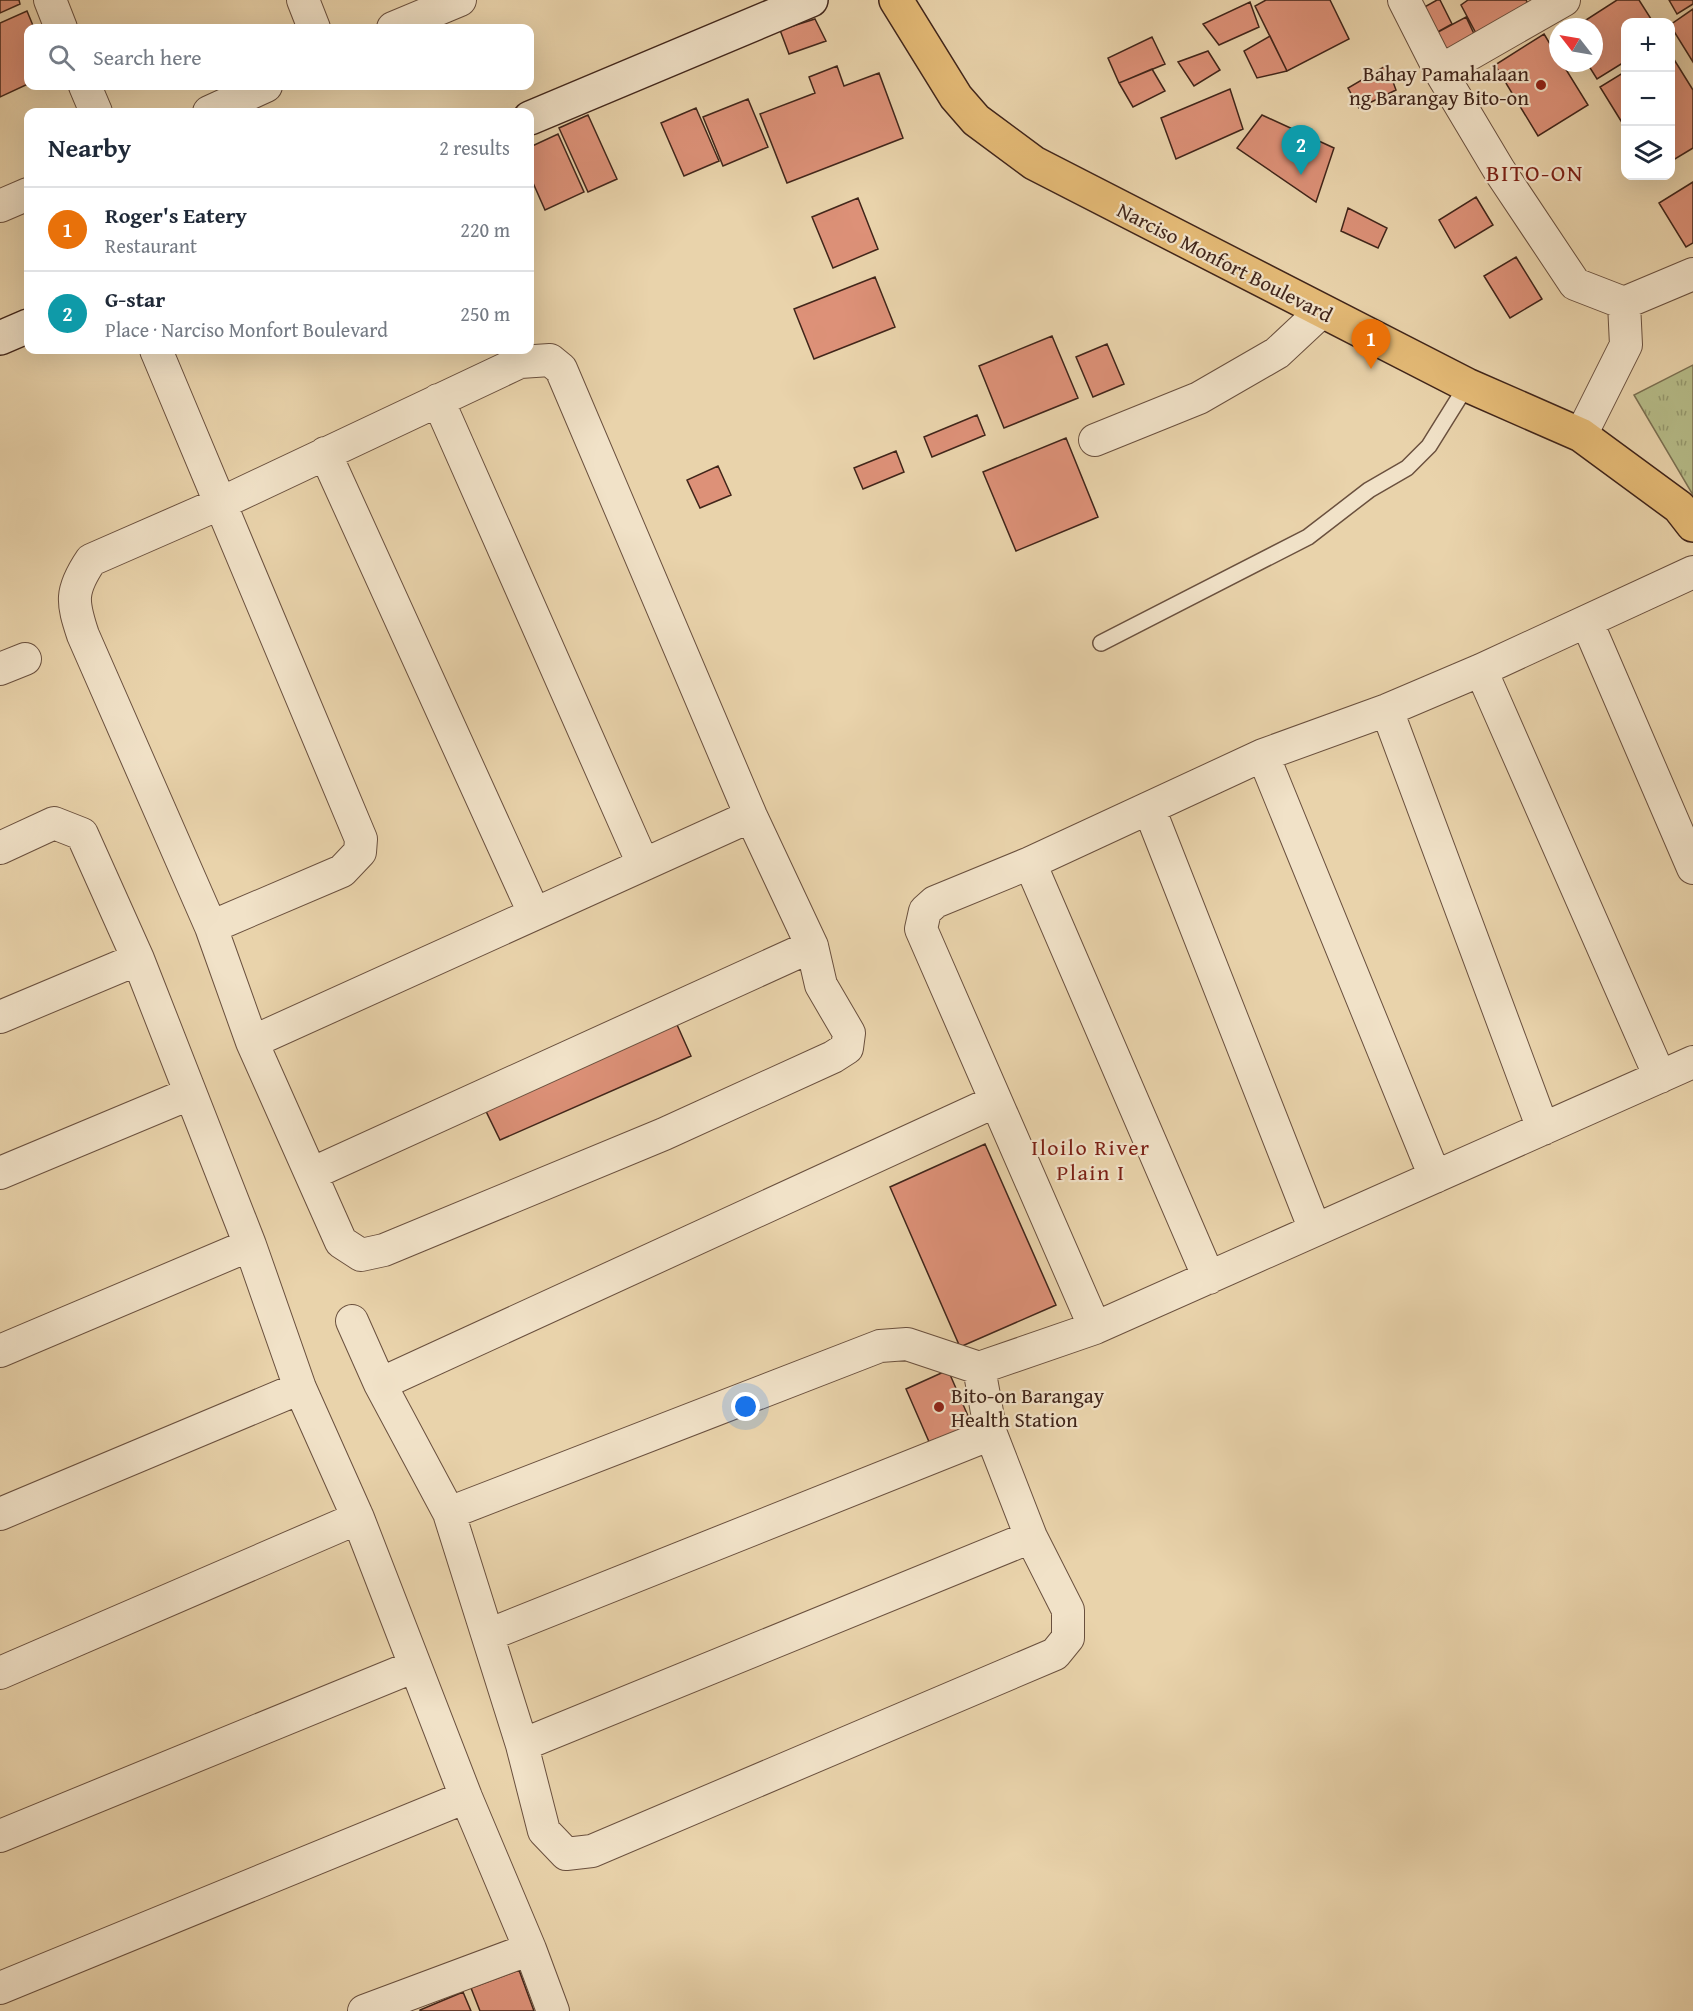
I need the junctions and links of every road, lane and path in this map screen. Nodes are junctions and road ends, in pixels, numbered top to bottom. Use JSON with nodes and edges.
{"nodes":[{"id":1,"x":50,"y":0,"type":"edge"},
{"id":2,"x":303,"y":0,"type":"edge"},
{"id":3,"x":460,"y":0,"type":"edge"},
{"id":4,"x":811,"y":0,"type":"edge"},
{"id":5,"x":896,"y":0,"type":"edge"},
{"id":6,"x":1404,"y":0,"type":"edge"},
{"id":7,"x":1564,"y":0,"type":"edge"},
{"id":8,"x":59,"y":24,"type":"edge"},
{"id":9,"x":312,"y":24,"type":"edge"},
{"id":10,"x":403,"y":24,"type":"edge"},
{"id":11,"x":1440,"y":71,"type":"junction"},
{"id":12,"x":87,"y":90,"type":"edge"},
{"id":13,"x":257,"y":90,"type":"edge"},
{"id":14,"x":94,"y":108,"type":"edge"},
{"id":15,"x":217,"y":108,"type":"edge"},
{"id":16,"x":534,"y":116,"type":"edge"},
{"id":17,"x":24,"y":196,"type":"edge"},
{"id":18,"x":0,"y":206,"type":"edge"},
{"id":19,"x":1693,"y":274,"type":"edge"},
{"id":20,"x":1624,"y":303,"type":"junction"},
{"id":21,"x":1322,"y":311,"type":"junction"},
{"id":22,"x":24,"y":329,"type":"edge"},
{"id":23,"x":0,"y":338,"type":"edge"},
{"id":24,"x":158,"y":354,"type":"edge"},
{"id":25,"x":1467,"y":385,"type":"junction"},
{"id":26,"x":438,"y":400,"type":"junction"},
{"id":27,"x":1581,"y":435,"type":"junction"},
{"id":28,"x":1095,"y":440,"type":"dead end"},
{"id":29,"x":326,"y":453,"type":"junction"},
{"id":30,"x":219,"y":504,"type":"junction"},
{"id":31,"x":1693,"y":525,"type":"edge"},
{"id":32,"x":1693,"y":572,"type":"edge"},
{"id":33,"x":1587,"y":622,"type":"junction"},
{"id":34,"x":1101,"y":643,"type":"dead end"},
{"id":35,"x":1481,"y":670,"type":"junction"},
{"id":36,"x":1387,"y":710,"type":"junction"},
{"id":37,"x":1263,"y":755,"type":"junction"},
{"id":38,"x":1149,"y":808,"type":"junction"},
{"id":39,"x":751,"y":816,"type":"junction"},
{"id":40,"x":0,"y":848,"type":"edge"},
{"id":41,"x":1030,"y":863,"type":"junction"},
{"id":42,"x":643,"y":864,"type":"junction"},
{"id":43,"x":1693,"y":868,"type":"edge"},
{"id":44,"x":534,"y":914,"type":"junction"},
{"id":45,"x":211,"y":927,"type":"junction"},
{"id":46,"x":812,"y":946,"type":"junction"},
{"id":47,"x":138,"y":960,"type":"junction"},
{"id":48,"x":0,"y":1017,"type":"edge"},
{"id":49,"x":252,"y":1042,"type":"junction"},
{"id":50,"x":1693,"y":1062,"type":"edge"},
{"id":51,"x":1660,"y":1077,"type":"junction"},
{"id":52,"x":189,"y":1094,"type":"junction"},
{"id":53,"x":994,"y":1102,"type":"junction"},
{"id":54,"x":1543,"y":1129,"type":"junction"},
{"id":55,"x":0,"y":1173,"type":"edge"},
{"id":56,"x":311,"y":1174,"type":"junction"},
{"id":57,"x":1435,"y":1177,"type":"junction"},
{"id":58,"x":1316,"y":1230,"type":"junction"},
{"id":59,"x":250,"y":1245,"type":"junction"},
{"id":60,"x":1209,"y":1278,"type":"junction"},
{"id":61,"x":352,"y":1322,"type":"dead end"},
{"id":62,"x":1095,"y":1328,"type":"junction"},
{"id":63,"x":0,"y":1351,"type":"edge"},
{"id":64,"x":979,"y":1368,"type":"junction"},
{"id":65,"x":380,"y":1384,"type":"junction"},
{"id":66,"x":300,"y":1388,"type":"junction"},
{"id":67,"x":991,"y":1434,"type":"junction"},
{"id":68,"x":449,"y":1513,"type":"junction"},
{"id":69,"x":0,"y":1514,"type":"edge"},
{"id":70,"x":358,"y":1518,"type":"junction"},
{"id":71,"x":1031,"y":1536,"type":"junction"},
{"id":72,"x":488,"y":1635,"type":"junction"},
{"id":73,"x":416,"y":1666,"type":"junction"},
{"id":74,"x":0,"y":1673,"type":"edge"},
{"id":75,"x":522,"y":1745,"type":"junction"},
{"id":76,"x":466,"y":1797,"type":"junction"},
{"id":77,"x":0,"y":1836,"type":"edge"},
{"id":78,"x":530,"y":1949,"type":"junction"},
{"id":79,"x":0,"y":1988,"type":"edge"},
{"id":80,"x":364,"y":2011,"type":"edge"},
{"id":81,"x":553,"y":2011,"type":"edge"}],
"edges":[{"from":1,"to":8,"type":"street"},
{"from":2,"to":9,"type":"street"},
{"from":3,"to":10,"type":"street"},
{"from":4,"to":16,"type":"street"},
{"from":5,"to":21,"type":"main road","name":"Narciso Monfort Boulevard"},
{"from":6,"to":11,"type":"street"},
{"from":7,"to":11,"type":"street"},
{"from":11,"to":20,"type":"street"},
{"from":12,"to":14,"type":"street"},
{"from":13,"to":15,"type":"street"},
{"from":17,"to":18,"type":"street"},
{"from":19,"to":20,"type":"street"},
{"from":20,"to":27,"type":"street"},
{"from":21,"to":25,"type":"main road","name":"Narciso Monfort Boulevard"},
{"from":21,"to":28,"type":"street"},
{"from":22,"to":23,"type":"street"},
{"from":24,"to":30,"type":"street"},
{"from":25,"to":27,"type":"main road","name":"Narciso Monfort Boulevard"},
{"from":25,"to":34,"type":"lane"},
{"from":26,"to":29,"type":"street"},
{"from":26,"to":39,"type":"street"},
{"from":26,"to":42,"type":"street"},
{"from":27,"to":31,"type":"main road","name":"Narciso Monfort Boulevard"},
{"from":29,"to":30,"type":"street"},
{"from":29,"to":44,"type":"street"},
{"from":30,"to":45,"type":"street"},
{"from":30,"to":45,"type":"street"},
{"from":32,"to":33,"type":"street"},
{"from":33,"to":35,"type":"street"},
{"from":33,"to":43,"type":"street"},
{"from":35,"to":36,"type":"street"},
{"from":35,"to":51,"type":"street"},
{"from":36,"to":37,"type":"street"},
{"from":36,"to":54,"type":"street"},
{"from":37,"to":38,"type":"street"},
{"from":37,"to":57,"type":"street"},
{"from":38,"to":41,"type":"street"},
{"from":38,"to":58,"type":"street"},
{"from":39,"to":42,"type":"street"},
{"from":39,"to":46,"type":"street"},
{"from":40,"to":47,"type":"street"},
{"from":41,"to":53,"type":"street"},
{"from":41,"to":60,"type":"street"},
{"from":42,"to":44,"type":"street"},
{"from":44,"to":49,"type":"street"},
{"from":45,"to":49,"type":"street"},
{"from":46,"to":56,"type":"street"},
{"from":46,"to":56,"type":"street"},
{"from":47,"to":48,"type":"street"},
{"from":47,"to":52,"type":"street"},
{"from":49,"to":56,"type":"street"},
{"from":50,"to":51,"type":"street"},
{"from":51,"to":54,"type":"street"},
{"from":52,"to":55,"type":"street"},
{"from":52,"to":59,"type":"street"},
{"from":53,"to":62,"type":"street"},
{"from":53,"to":65,"type":"street"},
{"from":54,"to":57,"type":"street"},
{"from":57,"to":58,"type":"street"},
{"from":58,"to":60,"type":"street"},
{"from":59,"to":63,"type":"street"},
{"from":59,"to":66,"type":"street"},
{"from":60,"to":62,"type":"street"},
{"from":61,"to":65,"type":"street"},
{"from":62,"to":64,"type":"street"},
{"from":64,"to":67,"type":"street"},
{"from":64,"to":68,"type":"street"},
{"from":65,"to":68,"type":"street"},
{"from":66,"to":69,"type":"street"},
{"from":66,"to":70,"type":"street"},
{"from":67,"to":71,"type":"street"},
{"from":67,"to":72,"type":"street"},
{"from":68,"to":72,"type":"street"},
{"from":70,"to":73,"type":"street"},
{"from":70,"to":74,"type":"street"},
{"from":71,"to":75,"type":"street"},
{"from":71,"to":75,"type":"street"},
{"from":72,"to":75,"type":"street"},
{"from":73,"to":76,"type":"street"},
{"from":73,"to":77,"type":"street"},
{"from":76,"to":78,"type":"street"},
{"from":76,"to":79,"type":"street"},
{"from":78,"to":80,"type":"street"},
{"from":78,"to":81,"type":"street"}]}
